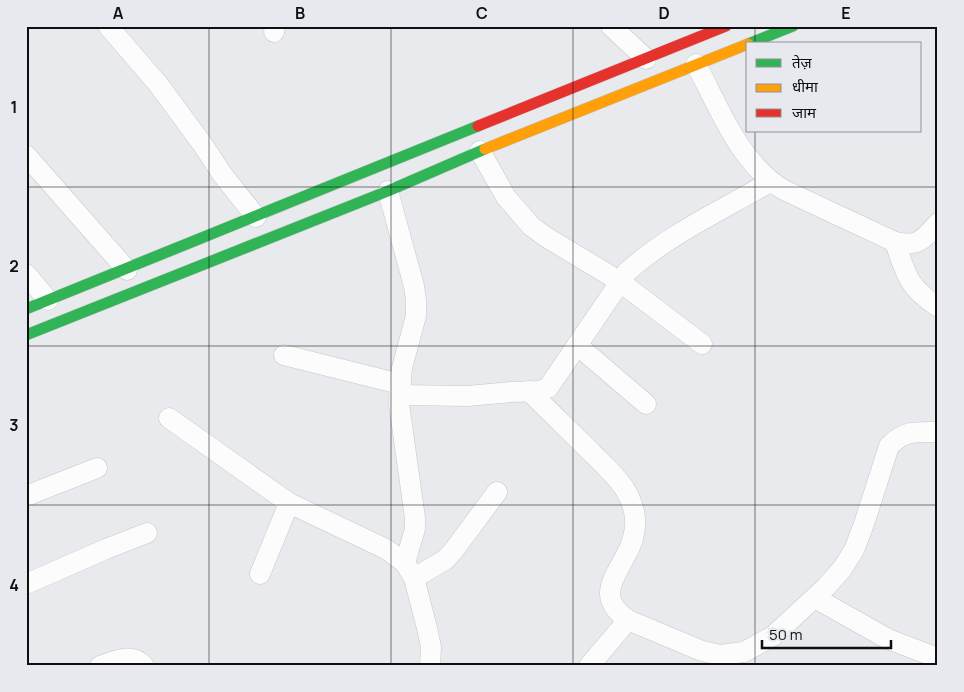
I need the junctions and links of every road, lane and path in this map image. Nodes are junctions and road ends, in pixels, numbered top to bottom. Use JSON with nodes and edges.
{"nodes":[{"id":1,"x":108,"y":26,"type":"edge"},
{"id":2,"x":611,"y":26,"type":"edge"},
{"id":3,"x":726,"y":26,"type":"edge"},
{"id":4,"x":793,"y":26,"type":"edge"},
{"id":5,"x":753,"y":42,"type":"edge"},
{"id":6,"x":746,"y":45,"type":"edge"},
{"id":7,"x":646,"y":59,"type":"junction"},
{"id":8,"x":696,"y":64,"type":"junction"},
{"id":9,"x":480,"y":151,"type":"junction"},
{"id":10,"x":26,"y":155,"type":"edge"},
{"id":11,"x":770,"y":182,"type":"junction"},
{"id":12,"x":388,"y":191,"type":"junction"},
{"id":13,"x":256,"y":217,"type":"junction"},
{"id":14,"x":938,"y":223,"type":"edge"},
{"id":15,"x":895,"y":242,"type":"junction"},
{"id":16,"x":127,"y":270,"type":"junction"},
{"id":17,"x":26,"y":274,"type":"edge"},
{"id":18,"x":619,"y":282,"type":"junction"},
{"id":19,"x":48,"y":300,"type":"junction"},
{"id":20,"x":938,"y":308,"type":"edge"},
{"id":21,"x":26,"y":309,"type":"edge"},
{"id":22,"x":26,"y":335,"type":"edge"},
{"id":23,"x":702,"y":344,"type":"dead end"},
{"id":24,"x":578,"y":345,"type":"junction"},
{"id":25,"x":284,"y":355,"type":"dead end"},
{"id":26,"x":400,"y":390,"type":"junction"},
{"id":27,"x":529,"y":391,"type":"junction"},
{"id":28,"x":646,"y":404,"type":"dead end"},
{"id":29,"x":169,"y":418,"type":"dead end"},
{"id":30,"x":938,"y":432,"type":"edge"},
{"id":31,"x":96,"y":468,"type":"dead end"},
{"id":32,"x":497,"y":492,"type":"dead end"},
{"id":33,"x":26,"y":496,"type":"edge"},
{"id":34,"x":289,"y":503,"type":"junction"},
{"id":35,"x":147,"y":533,"type":"dead end"},
{"id":36,"x":409,"y":570,"type":"junction"},
{"id":37,"x":260,"y":574,"type":"dead end"},
{"id":38,"x":26,"y":584,"type":"edge"},
{"id":39,"x":815,"y":598,"type":"junction"},
{"id":40,"x":628,"y":620,"type":"junction"},
{"id":41,"x":938,"y":658,"type":"edge"},
{"id":42,"x":100,"y":666,"type":"edge"},
{"id":43,"x":144,"y":666,"type":"edge"},
{"id":44,"x":430,"y":666,"type":"edge"},
{"id":45,"x":589,"y":666,"type":"edge"}],
"edges":[{"from":1,"to":13,"type":"street"},
{"from":2,"to":7,"type":"street"},
{"from":3,"to":7,"type":"highway"},
{"from":4,"to":5,"type":"highway"},
{"from":6,"to":8,"type":"highway"},
{"from":7,"to":13,"type":"highway"},
{"from":8,"to":9,"type":"highway"},
{"from":8,"to":11,"type":"street"},
{"from":9,"to":12,"type":"highway"},
{"from":9,"to":18,"type":"street"},
{"from":10,"to":16,"type":"street"},
{"from":11,"to":15,"type":"street"},
{"from":11,"to":18,"type":"street"},
{"from":12,"to":22,"type":"highway"},
{"from":12,"to":26,"type":"street"},
{"from":13,"to":16,"type":"highway"},
{"from":14,"to":15,"type":"street"},
{"from":15,"to":20,"type":"street"},
{"from":16,"to":19,"type":"highway"},
{"from":17,"to":19,"type":"street"},
{"from":18,"to":23,"type":"street"},
{"from":18,"to":24,"type":"street"},
{"from":19,"to":21,"type":"highway"},
{"from":24,"to":27,"type":"street"},
{"from":24,"to":28,"type":"street"},
{"from":25,"to":26,"type":"street"},
{"from":26,"to":27,"type":"street"},
{"from":26,"to":36,"type":"street"},
{"from":27,"to":40,"type":"street"},
{"from":29,"to":34,"type":"street"},
{"from":30,"to":39,"type":"street"},
{"from":31,"to":33,"type":"street"},
{"from":32,"to":36,"type":"street"},
{"from":34,"to":36,"type":"street"},
{"from":34,"to":37,"type":"street"},
{"from":35,"to":38,"type":"street"},
{"from":36,"to":44,"type":"street"},
{"from":39,"to":40,"type":"street"},
{"from":39,"to":41,"type":"street"},
{"from":40,"to":45,"type":"street"},
{"from":42,"to":43,"type":"street"}]}
